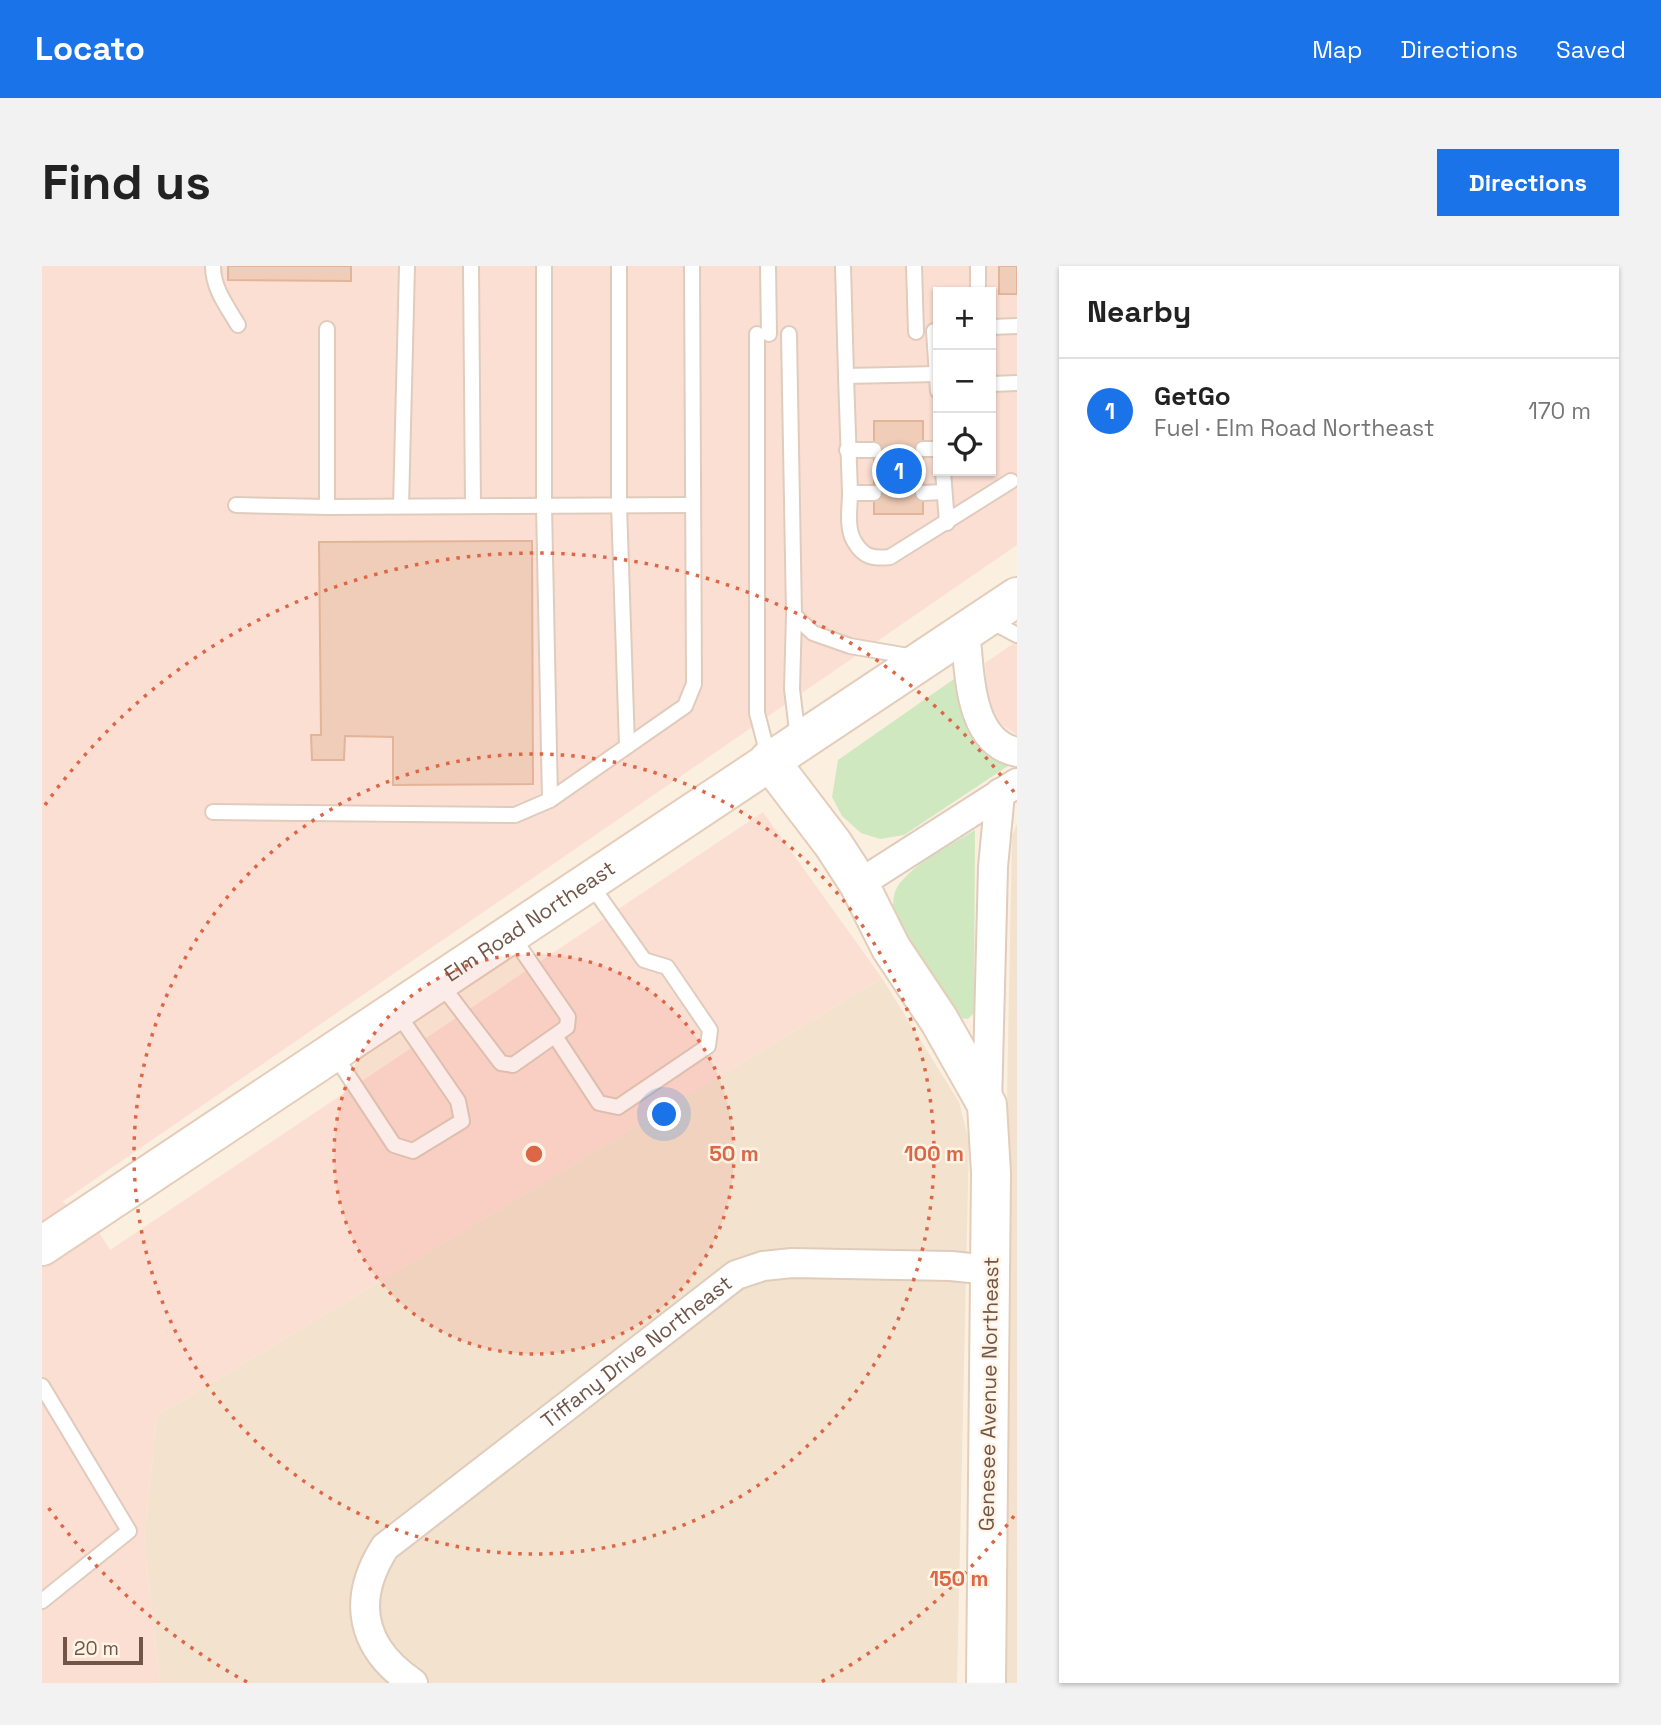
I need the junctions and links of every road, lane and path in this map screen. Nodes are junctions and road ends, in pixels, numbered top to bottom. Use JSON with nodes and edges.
{"nodes":[{"id":1,"x":213,"y":266,"type":"edge"},
{"id":2,"x":407,"y":266,"type":"edge"},
{"id":3,"x":471,"y":266,"type":"edge"},
{"id":4,"x":544,"y":266,"type":"edge"},
{"id":5,"x":619,"y":266,"type":"edge"},
{"id":6,"x":692,"y":266,"type":"edge"},
{"id":7,"x":768,"y":266,"type":"edge"},
{"id":8,"x":843,"y":266,"type":"edge"},
{"id":9,"x":914,"y":266,"type":"edge"},
{"id":10,"x":978,"y":266,"type":"edge"},
{"id":11,"x":978,"y":287,"type":"edge"},
{"id":12,"x":238,"y":325,"type":"dead end"},
{"id":13,"x":1017,"y":326,"type":"edge"},
{"id":14,"x":996,"y":327,"type":"edge"},
{"id":15,"x":327,"y":329,"type":"dead end"},
{"id":16,"x":916,"y":332,"type":"dead end"},
{"id":17,"x":789,"y":334,"type":"dead end"},
{"id":18,"x":933,"y":374,"type":"edge"},
{"id":19,"x":846,"y":376,"type":"junction"},
{"id":20,"x":1017,"y":383,"type":"edge"},
{"id":21,"x":996,"y":384,"type":"edge"},
{"id":22,"x":923,"y":449,"type":"dead end"},
{"id":23,"x":933,"y":449,"type":"edge"},
{"id":24,"x":847,"y":450,"type":"junction"},
{"id":25,"x":874,"y":450,"type":"dead end"},
{"id":26,"x":943,"y":476,"type":"edge"},
{"id":27,"x":1011,"y":481,"type":"dead end"},
{"id":28,"x":944,"y":492,"type":"junction"},
{"id":29,"x":850,"y":493,"type":"junction"},
{"id":30,"x":874,"y":493,"type":"dead end"},
{"id":31,"x":923,"y":493,"type":"dead end"},
{"id":32,"x":236,"y":505,"type":"dead end"},
{"id":33,"x":619,"y":505,"type":"junction"},
{"id":34,"x":693,"y":505,"type":"junction"},
{"id":35,"x":401,"y":506,"type":"junction"},
{"id":36,"x":473,"y":506,"type":"junction"},
{"id":37,"x":544,"y":506,"type":"junction"},
{"id":38,"x":327,"y":507,"type":"junction"},
{"id":39,"x":947,"y":523,"type":"junction"},
{"id":40,"x":1017,"y":597,"type":"edge"},
{"id":41,"x":794,"y":615,"type":"junction"},
{"id":42,"x":989,"y":628,"type":"edge"},
{"id":43,"x":922,"y":659,"type":"junction"},
{"id":44,"x":627,"y":746,"type":"junction"},
{"id":45,"x":784,"y":750,"type":"junction"},
{"id":46,"x":1017,"y":752,"type":"edge"},
{"id":47,"x":1008,"y":788,"type":"edge"},
{"id":48,"x":550,"y":800,"type":"junction"},
{"id":49,"x":213,"y":812,"type":"dead end"},
{"id":50,"x":589,"y":881,"type":"junction"},
{"id":51,"x":859,"y":884,"type":"junction"},
{"id":52,"x":511,"y":934,"type":"junction"},
{"id":53,"x":439,"y":981,"type":"junction"},
{"id":54,"x":395,"y":1011,"type":"junction"},
{"id":55,"x":555,"y":1036,"type":"junction"},
{"id":56,"x":333,"y":1052,"type":"junction"},
{"id":57,"x":987,"y":1105,"type":"junction"},
{"id":58,"x":42,"y":1246,"type":"edge"},
{"id":59,"x":990,"y":1270,"type":"junction"},
{"id":60,"x":42,"y":1386,"type":"edge"},
{"id":61,"x":42,"y":1601,"type":"edge"},
{"id":62,"x":413,"y":1683,"type":"edge"},
{"id":63,"x":986,"y":1683,"type":"edge"}],
"edges":[{"from":1,"to":12,"type":"lane"},
{"from":2,"to":35,"type":"lane"},
{"from":3,"to":36,"type":"lane"},
{"from":4,"to":37,"type":"lane"},
{"from":5,"to":33,"type":"lane"},
{"from":6,"to":34,"type":"lane"},
{"from":7,"to":45,"type":"lane"},
{"from":8,"to":19,"type":"lane"},
{"from":9,"to":16,"type":"lane"},
{"from":10,"to":11,"type":"lane"},
{"from":13,"to":14,"type":"lane"},
{"from":15,"to":38,"type":"lane"},
{"from":17,"to":41,"type":"lane"},
{"from":18,"to":19,"type":"lane"},
{"from":19,"to":24,"type":"lane"},
{"from":20,"to":21,"type":"lane"},
{"from":22,"to":23,"type":"lane"},
{"from":24,"to":25,"type":"lane"},
{"from":24,"to":29,"type":"lane"},
{"from":26,"to":28,"type":"lane"},
{"from":27,"to":39,"type":"lane"},
{"from":28,"to":31,"type":"lane"},
{"from":28,"to":39,"type":"lane"},
{"from":29,"to":30,"type":"lane"},
{"from":29,"to":39,"type":"lane"},
{"from":32,"to":38,"type":"lane"},
{"from":33,"to":34,"type":"lane"},
{"from":33,"to":37,"type":"lane"},
{"from":33,"to":44,"type":"lane"},
{"from":34,"to":44,"type":"lane"},
{"from":35,"to":36,"type":"lane"},
{"from":35,"to":38,"type":"lane"},
{"from":36,"to":37,"type":"lane"},
{"from":37,"to":48,"type":"lane"},
{"from":40,"to":42,"type":"main road","name":"Elm Road Northeast"},
{"from":41,"to":43,"type":"lane"},
{"from":41,"to":45,"type":"lane"},
{"from":42,"to":43,"type":"main road","name":"Elm Road Northeast"},
{"from":42,"to":46,"type":"street"},
{"from":43,"to":45,"type":"main road","name":"Elm Road Northeast"},
{"from":44,"to":48,"type":"lane"},
{"from":45,"to":50,"type":"main road","name":"Elm Road Northeast"},
{"from":45,"to":51,"type":"main road","name":"Genesee Avenue Northeast"},
{"from":47,"to":51,"type":"street"},
{"from":47,"to":57,"type":"street","name":"Genesee Avenue Northeast"},
{"from":48,"to":49,"type":"lane"},
{"from":50,"to":52,"type":"main road","name":"Elm Road Northeast"},
{"from":50,"to":55,"type":"lane"},
{"from":51,"to":57,"type":"main road","name":"Genesee Avenue Northeast"},
{"from":52,"to":53,"type":"main road","name":"Elm Road Northeast"},
{"from":52,"to":55,"type":"lane"},
{"from":53,"to":54,"type":"main road","name":"Elm Road Northeast"},
{"from":53,"to":55,"type":"lane"},
{"from":54,"to":56,"type":"main road","name":"Elm Road Northeast"},
{"from":54,"to":56,"type":"lane"},
{"from":56,"to":58,"type":"main road","name":"Elm Road Northeast"},
{"from":57,"to":59,"type":"main road","name":"Genesee Avenue Northeast"},
{"from":59,"to":62,"type":"street","name":"Tiffany Drive Northeast"},
{"from":59,"to":63,"type":"main road","name":"Genesee Avenue Northeast"},
{"from":60,"to":61,"type":"lane"}]}
